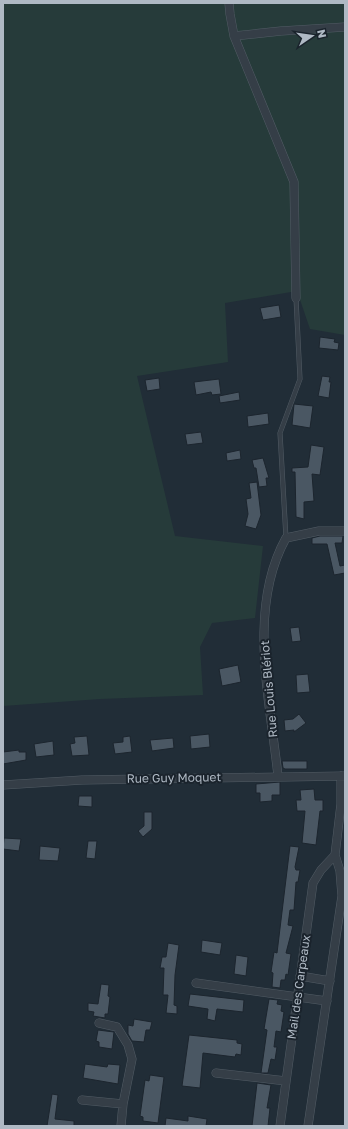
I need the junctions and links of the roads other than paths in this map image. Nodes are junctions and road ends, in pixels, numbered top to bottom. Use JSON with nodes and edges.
{"nodes":[{"id":1,"x":229,"y":3,"type":"edge"},
{"id":2,"x":345,"y":27,"type":"edge"},
{"id":3,"x":234,"y":36,"type":"junction"},
{"id":4,"x":296,"y":298,"type":"joint"},
{"id":5,"x":345,"y":531,"type":"edge"},
{"id":6,"x":286,"y":538,"type":"junction"},
{"id":7,"x":278,"y":776,"type":"junction"},
{"id":8,"x":343,"y":776,"type":"edge"},
{"id":9,"x":3,"y":785,"type":"edge"},
{"id":10,"x":335,"y":855,"type":"junction"},
{"id":11,"x":300,"y":976,"type":"junction"},
{"id":12,"x":330,"y":981,"type":"junction"},
{"id":13,"x":196,"y":982,"type":"dead end"},
{"id":14,"x":297,"y":996,"type":"junction"},
{"id":15,"x":327,"y":1001,"type":"junction"},
{"id":16,"x":99,"y":1023,"type":"dead end"},
{"id":17,"x":216,"y":1073,"type":"dead end"},
{"id":18,"x":286,"y":1081,"type":"junction"},
{"id":19,"x":82,"y":1100,"type":"dead end"},
{"id":20,"x":123,"y":1104,"type":"junction"},
{"id":21,"x":121,"y":1126,"type":"edge"},
{"id":22,"x":280,"y":1126,"type":"edge"},
{"id":23,"x":308,"y":1126,"type":"edge"}],
"edges":[{"from":1,"to":3,"type":"street"},
{"from":2,"to":3,"type":"street"},
{"from":3,"to":4,"type":"street"},
{"from":4,"to":6,"type":"lane"},
{"from":5,"to":6,"type":"street"},
{"from":6,"to":7,"type":"street","name":"Rue Louis Blériot"},
{"from":7,"to":8,"type":"street","name":"Rue Guy Moquet"},
{"from":7,"to":9,"type":"street","name":"Rue Guy Moquet"},
{"from":8,"to":10,"type":"street"},
{"from":10,"to":11,"type":"street","name":"Mail des Carpeaux"},
{"from":10,"to":12,"type":"street"},
{"from":11,"to":12,"type":"street"},
{"from":11,"to":14,"type":"street","name":"Mail des Carpeaux"},
{"from":12,"to":15,"type":"street"},
{"from":13,"to":14,"type":"street"},
{"from":14,"to":15,"type":"street"},
{"from":14,"to":18,"type":"street","name":"Mail des Carpeaux"},
{"from":15,"to":23,"type":"street"},
{"from":16,"to":20,"type":"street"},
{"from":17,"to":18,"type":"street"},
{"from":18,"to":22,"type":"street","name":"Mail des Carpeaux"},
{"from":19,"to":20,"type":"street"},
{"from":20,"to":21,"type":"street"}]}
